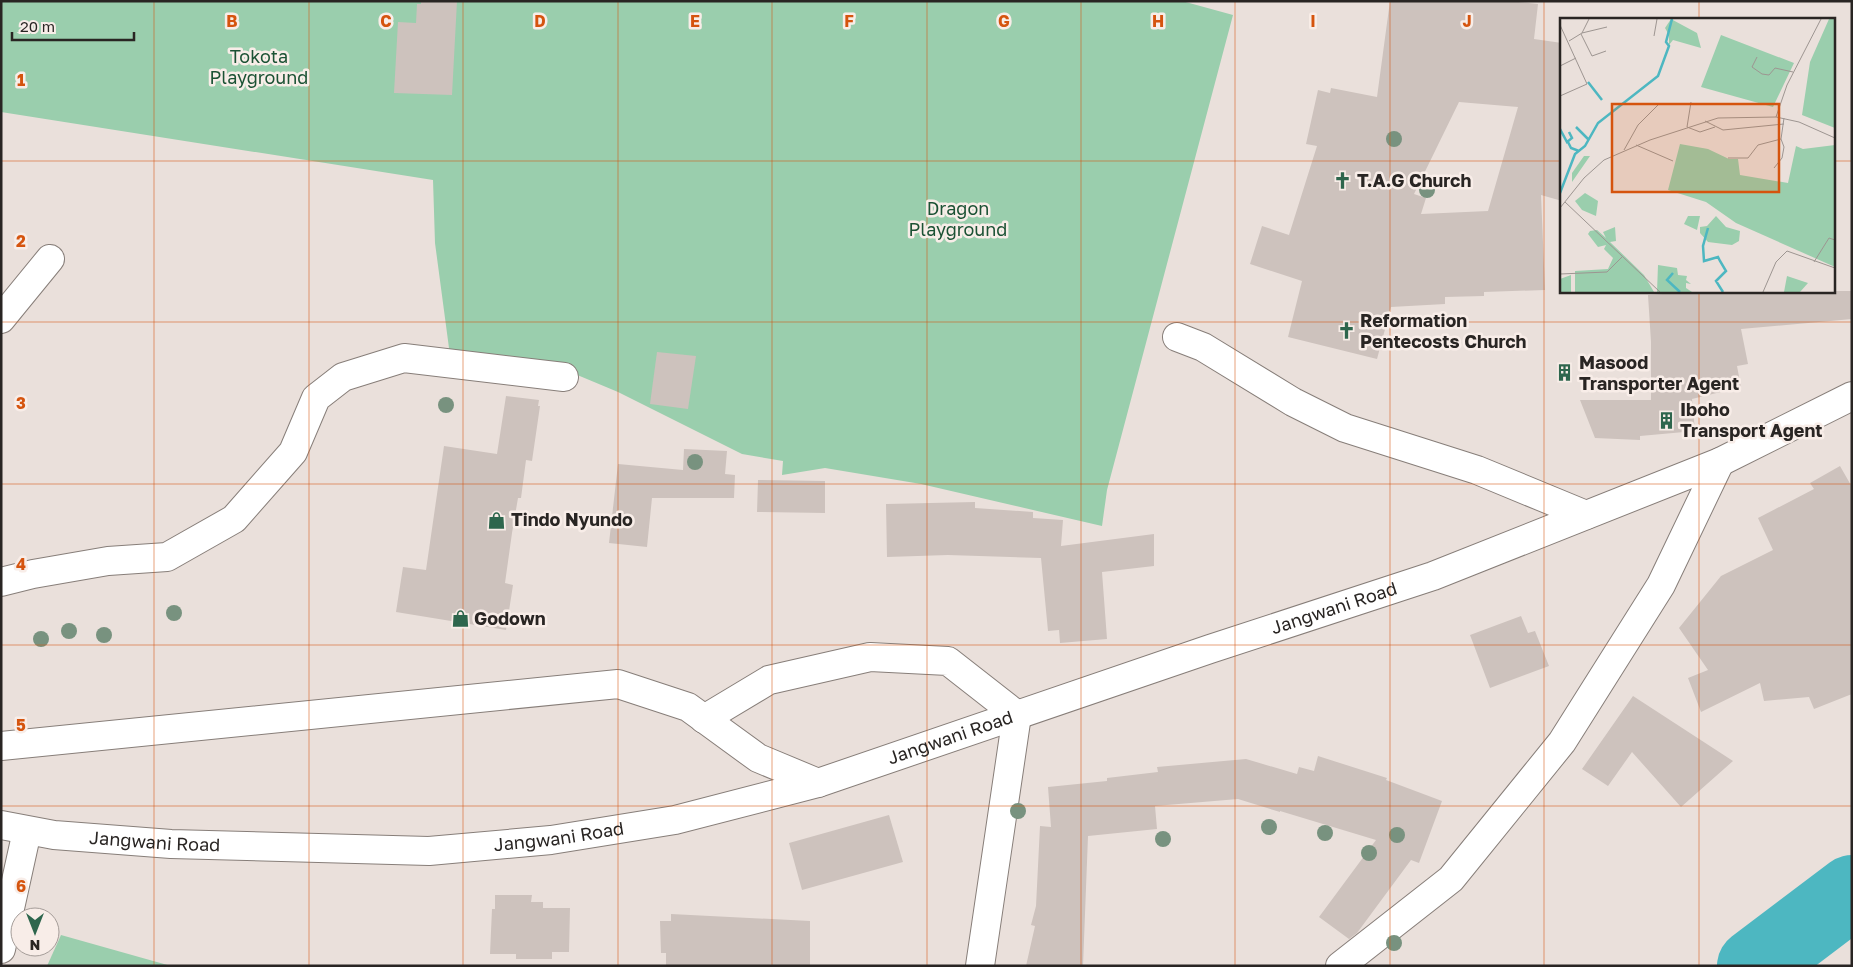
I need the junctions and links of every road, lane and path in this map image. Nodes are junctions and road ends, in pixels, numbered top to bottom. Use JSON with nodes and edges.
{"nodes":[{"id":1,"x":50,"y":259,"type":"dead end"},
{"id":2,"x":1,"y":318,"type":"edge"},
{"id":3,"x":1177,"y":337,"type":"dead end"},
{"id":4,"x":564,"y":377,"type":"dead end"},
{"id":5,"x":1852,"y":396,"type":"edge"},
{"id":6,"x":1720,"y":462,"type":"junction"},
{"id":7,"x":1586,"y":515,"type":"junction"},
{"id":8,"x":1,"y":582,"type":"edge"},
{"id":9,"x":1017,"y":715,"type":"junction"},
{"id":10,"x":704,"y":719,"type":"junction"},
{"id":11,"x":1,"y":746,"type":"edge"},
{"id":12,"x":818,"y":783,"type":"junction"},
{"id":13,"x":14,"y":828,"type":"edge"},
{"id":14,"x":1,"y":949,"type":"edge"},
{"id":15,"x":980,"y":966,"type":"edge"},
{"id":16,"x":1340,"y":966,"type":"edge"}],
"edges":[{"from":1,"to":2,"type":"street"},
{"from":3,"to":7,"type":"street"},
{"from":4,"to":8,"type":"street"},
{"from":5,"to":6,"type":"street","name":"Jangwani Road"},
{"from":6,"to":7,"type":"street","name":"Jangwani Road"},
{"from":6,"to":16,"type":"street"},
{"from":7,"to":9,"type":"street","name":"Jangwani Road"},
{"from":9,"to":10,"type":"street"},
{"from":9,"to":12,"type":"street","name":"Jangwani Road"},
{"from":9,"to":15,"type":"street"},
{"from":10,"to":11,"type":"street"},
{"from":10,"to":12,"type":"street"},
{"from":12,"to":13,"type":"street","name":"Jangwani Road"},
{"from":13,"to":14,"type":"street"}]}
